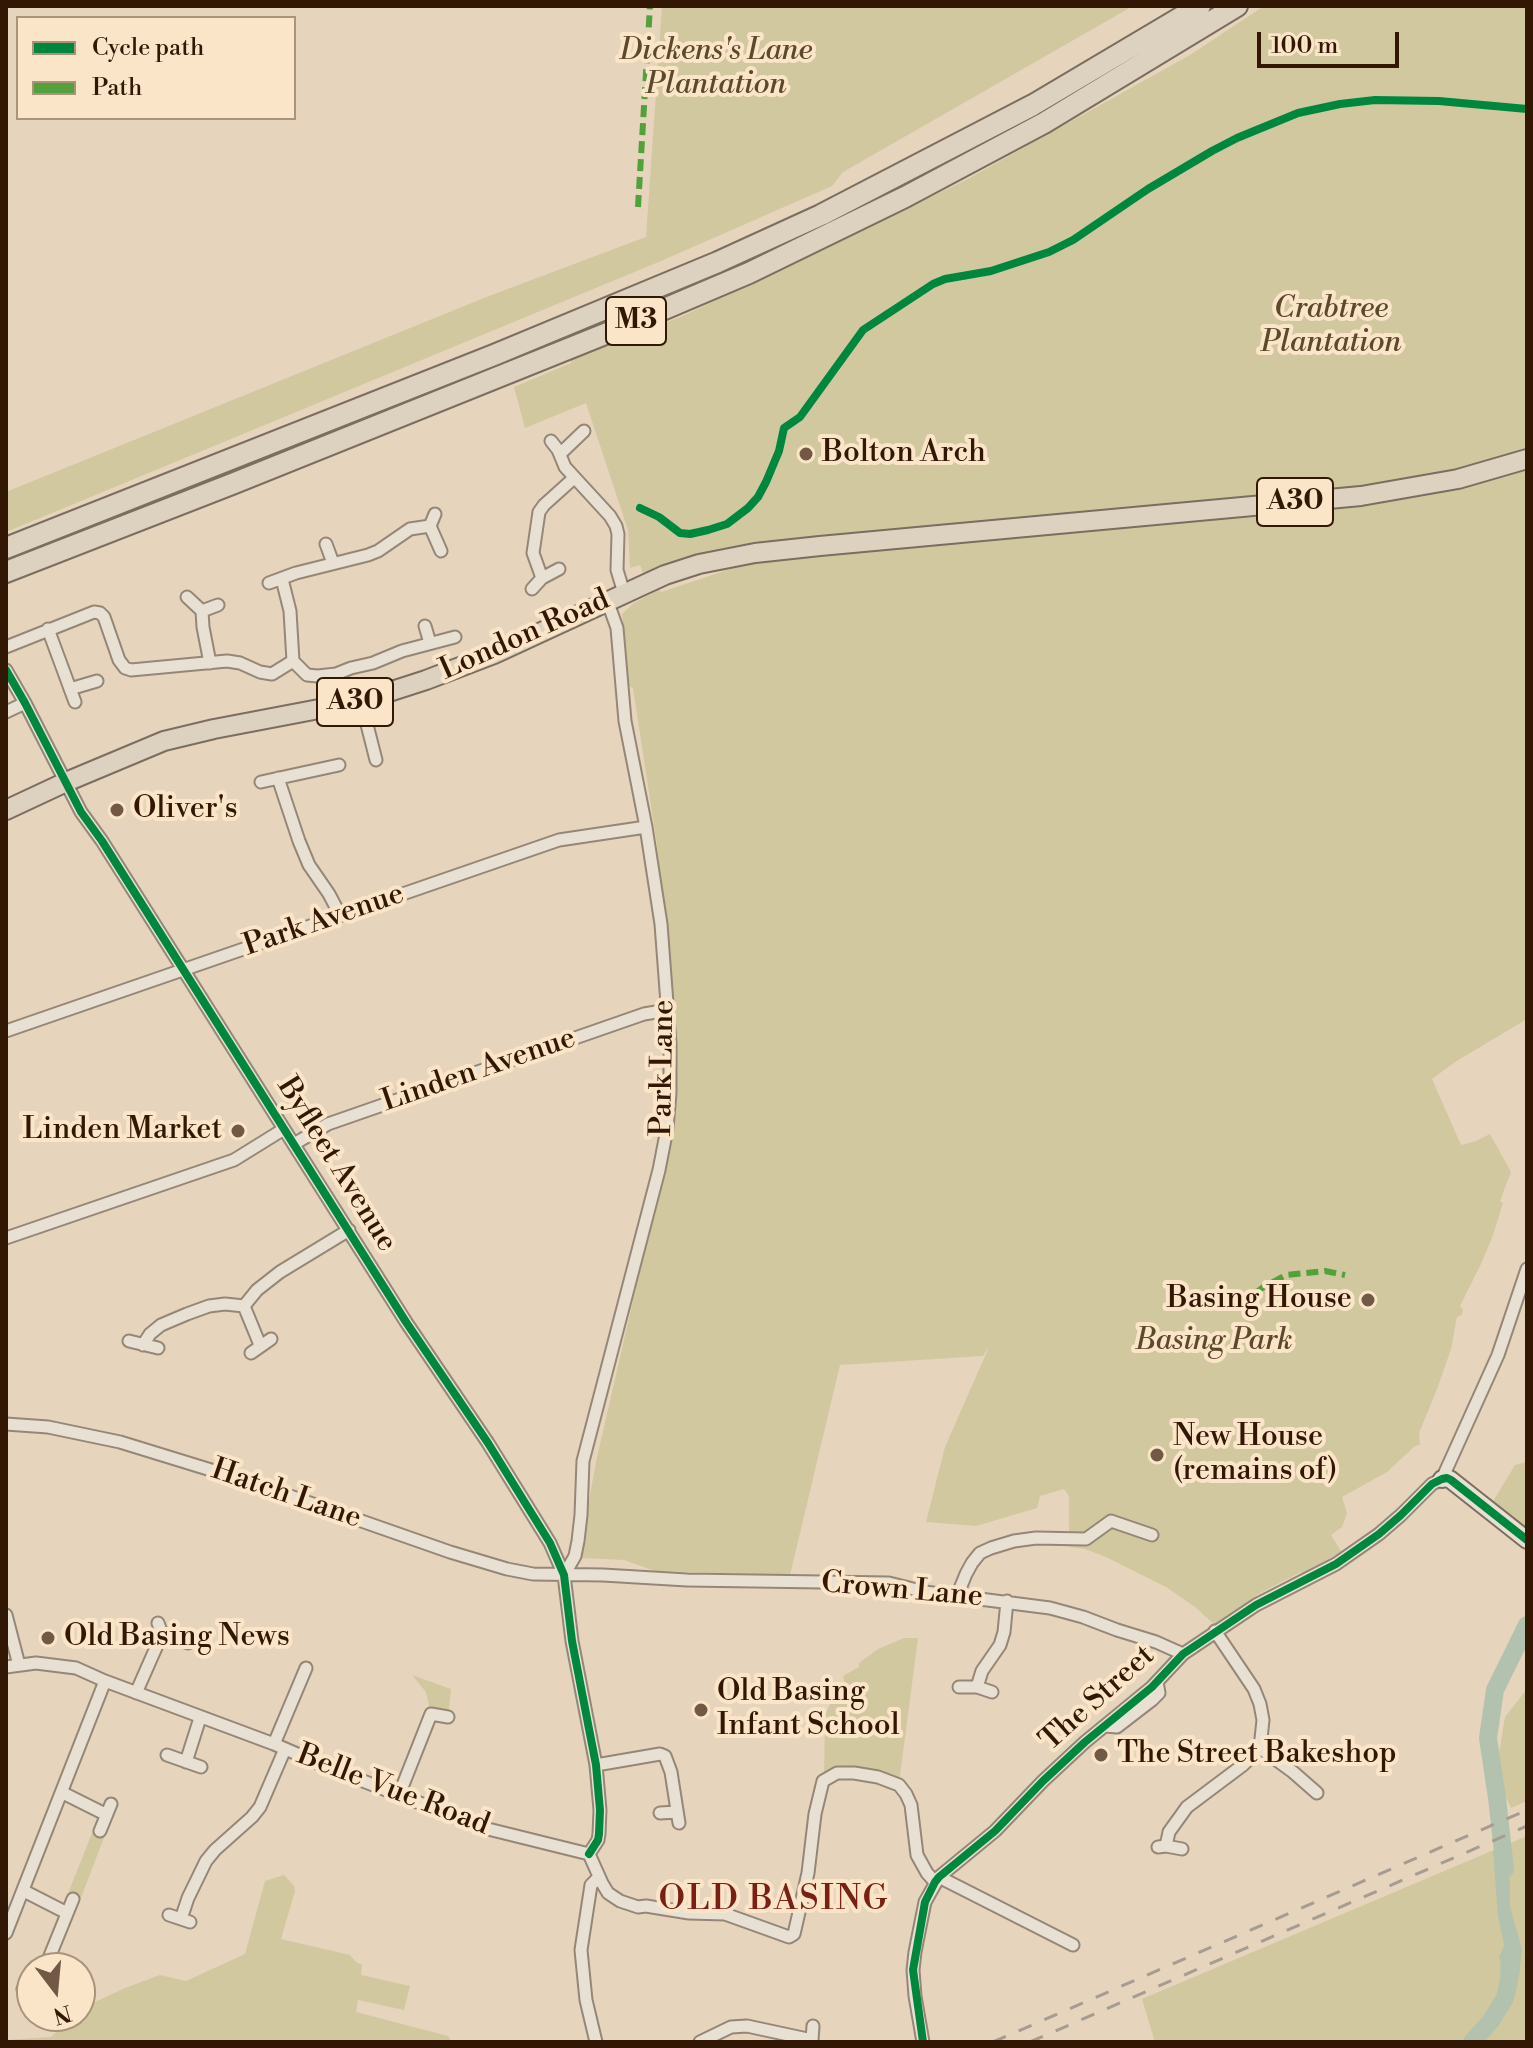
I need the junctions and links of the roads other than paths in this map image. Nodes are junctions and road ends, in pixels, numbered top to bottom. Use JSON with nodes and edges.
{"nodes":[{"id":1,"x":1200,"y":6,"type":"edge"},
{"id":2,"x":1237,"y":6,"type":"edge"},
{"id":3,"x":584,"y":431,"type":"dead end"},
{"id":4,"x":551,"y":441,"type":"dead end"},
{"id":5,"x":560,"y":454,"type":"junction"},
{"id":6,"x":1527,"y":459,"type":"edge"},
{"id":7,"x":574,"y":478,"type":"junction"},
{"id":8,"x":435,"y":514,"type":"dead end"},
{"id":9,"x":430,"y":526,"type":"junction"},
{"id":10,"x":326,"y":544,"type":"dead end"},
{"id":11,"x":6,"y":548,"type":"edge"},
{"id":12,"x":441,"y":551,"type":"dead end"},
{"id":13,"x":333,"y":563,"type":"junction"},
{"id":14,"x":559,"y":569,"type":"dead end"},
{"id":15,"x":6,"y":572,"type":"edge"},
{"id":16,"x":542,"y":578,"type":"junction"},
{"id":17,"x":282,"y":579,"type":"junction"},
{"id":18,"x":269,"y":583,"type":"dead end"},
{"id":19,"x":532,"y":589,"type":"dead end"},
{"id":20,"x":615,"y":596,"type":"junction"},
{"id":21,"x":187,"y":597,"type":"dead end"},
{"id":22,"x":218,"y":605,"type":"dead end"},
{"id":23,"x":202,"y":611,"type":"junction"},
{"id":24,"x":425,"y":626,"type":"dead end"},
{"id":25,"x":48,"y":629,"type":"junction"},
{"id":26,"x":455,"y":637,"type":"dead end"},
{"id":27,"x":430,"y":643,"type":"junction"},
{"id":28,"x":6,"y":647,"type":"edge"},
{"id":29,"x":293,"y":661,"type":"junction"},
{"id":30,"x":210,"y":663,"type":"junction"},
{"id":31,"x":6,"y":670,"type":"edge"},
{"id":32,"x":97,"y":681,"type":"dead end"},
{"id":33,"x":70,"y":689,"type":"junction"},
{"id":34,"x":361,"y":701,"type":"junction"},
{"id":35,"x":75,"y":702,"type":"dead end"},
{"id":36,"x":25,"y":703,"type":"junction"},
{"id":37,"x":6,"y":712,"type":"edge"},
{"id":38,"x":376,"y":760,"type":"dead end"},
{"id":39,"x":339,"y":765,"type":"dead end"},
{"id":40,"x":321,"y":768,"type":"junction"},
{"id":41,"x":278,"y":778,"type":"junction"},
{"id":42,"x":65,"y":782,"type":"junction"},
{"id":43,"x":261,"y":782,"type":"dead end"},
{"id":44,"x":325,"y":782,"type":"dead end"},
{"id":45,"x":6,"y":810,"type":"edge"},
{"id":46,"x":646,"y":827,"type":"junction"},
{"id":47,"x":340,"y":915,"type":"junction"},
{"id":48,"x":183,"y":969,"type":"junction"},
{"id":49,"x":668,"y":1010,"type":"junction"},
{"id":50,"x":6,"y":1031,"type":"edge"},
{"id":51,"x":284,"y":1129,"type":"junction"},
{"id":52,"x":294,"y":1144,"type":"junction"},
{"id":53,"x":349,"y":1230,"type":"junction"},
{"id":54,"x":6,"y":1238,"type":"edge"},
{"id":55,"x":1527,"y":1269,"type":"edge"},
{"id":56,"x":244,"y":1306,"type":"junction"},
{"id":57,"x":129,"y":1341,"type":"dead end"},
{"id":58,"x":143,"y":1345,"type":"junction"},
{"id":59,"x":261,"y":1345,"type":"dead end"},
{"id":60,"x":158,"y":1348,"type":"dead end"},
{"id":61,"x":6,"y":1424,"type":"edge"},
{"id":62,"x":1442,"y":1479,"type":"junction"},
{"id":63,"x":1152,"y":1535,"type":"dead end"},
{"id":64,"x":1527,"y":1540,"type":"edge"},
{"id":65,"x":564,"y":1575,"type":"junction"},
{"id":66,"x":957,"y":1596,"type":"junction"},
{"id":67,"x":1007,"y":1601,"type":"junction"},
{"id":68,"x":6,"y":1615,"type":"edge"},
{"id":69,"x":1215,"y":1631,"type":"junction"},
{"id":70,"x":188,"y":1643,"type":"dead end"},
{"id":71,"x":1183,"y":1654,"type":"junction"},
{"id":72,"x":12,"y":1666,"type":"edge"},
{"id":73,"x":306,"y":1668,"type":"dead end"},
{"id":74,"x":105,"y":1681,"type":"junction"},
{"id":75,"x":959,"y":1687,"type":"dead end"},
{"id":76,"x":977,"y":1687,"type":"junction"},
{"id":77,"x":992,"y":1692,"type":"dead end"},
{"id":78,"x":136,"y":1693,"type":"junction"},
{"id":79,"x":448,"y":1717,"type":"dead end"},
{"id":80,"x":200,"y":1718,"type":"junction"},
{"id":81,"x":279,"y":1747,"type":"junction"},
{"id":82,"x":1260,"y":1748,"type":"junction"},
{"id":83,"x":167,"y":1755,"type":"dead end"},
{"id":84,"x":186,"y":1762,"type":"junction"},
{"id":85,"x":596,"y":1765,"type":"junction"},
{"id":86,"x":201,"y":1767,"type":"dead end"},
{"id":87,"x":63,"y":1793,"type":"junction"},
{"id":88,"x":1317,"y":1793,"type":"dead end"},
{"id":89,"x":399,"y":1795,"type":"junction"},
{"id":90,"x":660,"y":1813,"type":"dead end"},
{"id":91,"x":100,"y":1831,"type":"dead end"},
{"id":92,"x":1182,"y":1849,"type":"dead end"},
{"id":93,"x":589,"y":1854,"type":"junction"},
{"id":94,"x":598,"y":1878,"type":"junction"},
{"id":95,"x":937,"y":1879,"type":"junction"},
{"id":96,"x":24,"y":1891,"type":"junction"},
{"id":97,"x":73,"y":1899,"type":"dead end"},
{"id":98,"x":67,"y":1913,"type":"junction"},
{"id":99,"x":180,"y":1919,"type":"dead end"},
{"id":100,"x":6,"y":1933,"type":"edge"},
{"id":101,"x":1073,"y":1945,"type":"dead end"},
{"id":102,"x":51,"y":1952,"type":"edge"},
{"id":103,"x":813,"y":2026,"type":"dead end"},
{"id":104,"x":596,"y":2042,"type":"edge"},
{"id":105,"x":700,"y":2042,"type":"edge"},
{"id":106,"x":923,"y":2042,"type":"edge"}],
"edges":[{"from":1,"to":11,"type":"highway","number":"M3"},
{"from":2,"to":15,"type":"highway","number":"M3"},
{"from":3,"to":5,"type":"street"},
{"from":4,"to":5,"type":"street","name":"Park Lane"},
{"from":5,"to":7,"type":"street","name":"Park Lane"},
{"from":6,"to":20,"type":"main road","name":"London Road","number":"A30"},
{"from":7,"to":16,"type":"street"},
{"from":7,"to":20,"type":"street","name":"Park Lane"},
{"from":8,"to":9,"type":"street"},
{"from":9,"to":12,"type":"street"},
{"from":9,"to":13,"type":"street"},
{"from":10,"to":13,"type":"street"},
{"from":13,"to":17,"type":"street"},
{"from":14,"to":16,"type":"street"},
{"from":16,"to":19,"type":"street"},
{"from":17,"to":18,"type":"street"},
{"from":17,"to":29,"type":"street"},
{"from":20,"to":34,"type":"main road","name":"London Road","number":"A30"},
{"from":20,"to":46,"type":"street","name":"Park Lane"},
{"from":21,"to":23,"type":"street"},
{"from":22,"to":23,"type":"street"},
{"from":23,"to":30,"type":"street"},
{"from":24,"to":27,"type":"street"},
{"from":25,"to":28,"type":"street"},
{"from":25,"to":30,"type":"street"},
{"from":25,"to":33,"type":"street"},
{"from":26,"to":27,"type":"street"},
{"from":27,"to":29,"type":"street"},
{"from":29,"to":30,"type":"street"},
{"from":31,"to":36,"type":"street","name":"Byfleet Avenue"},
{"from":32,"to":33,"type":"street"},
{"from":33,"to":35,"type":"street"},
{"from":34,"to":38,"type":"street"},
{"from":34,"to":42,"type":"main road","name":"London Road","number":"A30"},
{"from":36,"to":37,"type":"street"},
{"from":36,"to":42,"type":"street","name":"Byfleet Avenue"},
{"from":39,"to":40,"type":"street"},
{"from":40,"to":41,"type":"street"},
{"from":40,"to":44,"type":"street"},
{"from":41,"to":43,"type":"street"},
{"from":41,"to":47,"type":"street"},
{"from":42,"to":45,"type":"main road","name":"London Road","number":"A30"},
{"from":42,"to":48,"type":"street","name":"Byfleet Avenue"},
{"from":46,"to":47,"type":"street","name":"Park Avenue"},
{"from":46,"to":49,"type":"street","name":"Park Lane"},
{"from":47,"to":48,"type":"street","name":"Park Avenue"},
{"from":48,"to":50,"type":"street","name":"Park Avenue"},
{"from":48,"to":51,"type":"street","name":"Byfleet Avenue"},
{"from":49,"to":52,"type":"street","name":"Linden Avenue"},
{"from":49,"to":65,"type":"street","name":"Park Lane"},
{"from":51,"to":52,"type":"street","name":"Byfleet Avenue"},
{"from":51,"to":54,"type":"street"},
{"from":52,"to":53,"type":"street","name":"Byfleet Avenue"},
{"from":53,"to":56,"type":"street"},
{"from":53,"to":65,"type":"street","name":"Byfleet Avenue"},
{"from":55,"to":62,"type":"street"},
{"from":56,"to":58,"type":"street"},
{"from":56,"to":59,"type":"street"},
{"from":57,"to":58,"type":"street"},
{"from":58,"to":60,"type":"street"},
{"from":61,"to":65,"type":"street","name":"Hatch Lane"},
{"from":62,"to":64,"type":"street"},
{"from":62,"to":69,"type":"street","name":"The Street"},
{"from":63,"to":66,"type":"street"},
{"from":65,"to":66,"type":"street","name":"Crown Lane"},
{"from":65,"to":85,"type":"street"},
{"from":66,"to":67,"type":"street","name":"Crown Lane"},
{"from":67,"to":71,"type":"street","name":"Crown Lane"},
{"from":67,"to":76,"type":"street"},
{"from":68,"to":72,"type":"street"},
{"from":69,"to":71,"type":"street","name":"The Street"},
{"from":69,"to":82,"type":"street"},
{"from":70,"to":78,"type":"street"},
{"from":71,"to":95,"type":"street","name":"The Street"},
{"from":72,"to":74,"type":"street","name":"Belle Vue Road"},
{"from":73,"to":81,"type":"street"},
{"from":74,"to":78,"type":"street","name":"Belle Vue Road"},
{"from":74,"to":87,"type":"street"},
{"from":75,"to":76,"type":"street"},
{"from":76,"to":77,"type":"street"},
{"from":78,"to":80,"type":"street","name":"Belle Vue Road"},
{"from":79,"to":89,"type":"street"},
{"from":80,"to":81,"type":"street","name":"Belle Vue Road"},
{"from":80,"to":84,"type":"street"},
{"from":81,"to":89,"type":"street","name":"Belle Vue Road"},
{"from":81,"to":99,"type":"street"},
{"from":82,"to":88,"type":"street"},
{"from":82,"to":92,"type":"street"},
{"from":83,"to":84,"type":"street"},
{"from":84,"to":86,"type":"street"},
{"from":85,"to":90,"type":"street"},
{"from":85,"to":93,"type":"street"},
{"from":87,"to":91,"type":"street"},
{"from":87,"to":96,"type":"street"},
{"from":89,"to":93,"type":"street","name":"Belle Vue Road"},
{"from":93,"to":94,"type":"street"},
{"from":94,"to":95,"type":"street"},
{"from":94,"to":104,"type":"street"},
{"from":95,"to":101,"type":"street"},
{"from":95,"to":106,"type":"street"},
{"from":96,"to":98,"type":"street"},
{"from":96,"to":100,"type":"street"},
{"from":97,"to":98,"type":"street"},
{"from":98,"to":102,"type":"street"},
{"from":103,"to":105,"type":"street"}]}
